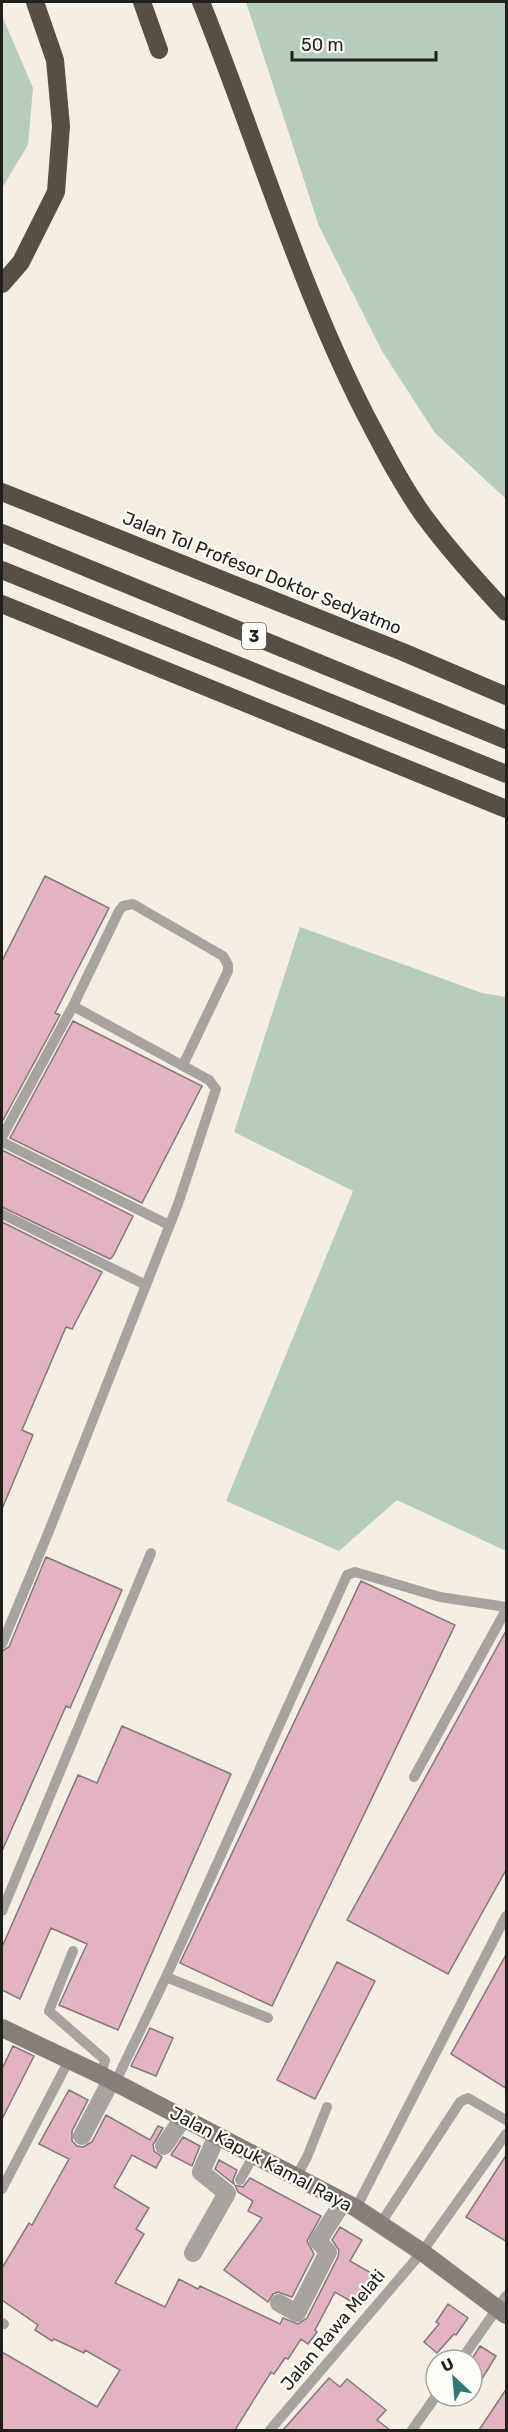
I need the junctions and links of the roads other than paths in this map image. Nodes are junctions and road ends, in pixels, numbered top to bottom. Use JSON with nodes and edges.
{"nodes":[{"id":1,"x":35,"y":2,"type":"edge"},
{"id":2,"x":142,"y":2,"type":"edge"},
{"id":3,"x":201,"y":2,"type":"edge"},
{"id":4,"x":159,"y":50,"type":"dead end"},
{"id":5,"x":2,"y":284,"type":"edge"},
{"id":6,"x":2,"y":492,"type":"edge"},
{"id":7,"x":2,"y":533,"type":"edge"},
{"id":8,"x":2,"y":570,"type":"edge"},
{"id":9,"x":2,"y":604,"type":"edge"},
{"id":10,"x":507,"y":612,"type":"edge"},
{"id":11,"x":507,"y":696,"type":"edge"},
{"id":12,"x":507,"y":740,"type":"edge"},
{"id":13,"x":507,"y":774,"type":"edge"},
{"id":14,"x":507,"y":808,"type":"edge"},
{"id":15,"x":73,"y":1006,"type":"junction"},
{"id":16,"x":183,"y":1065,"type":"junction"},
{"id":17,"x":2,"y":1139,"type":"edge"},
{"id":18,"x":2,"y":1214,"type":"edge"},
{"id":19,"x":169,"y":1225,"type":"junction"},
{"id":20,"x":146,"y":1285,"type":"junction"},
{"id":21,"x":151,"y":1553,"type":"dead end"},
{"id":22,"x":507,"y":1609,"type":"edge"},
{"id":23,"x":2,"y":1644,"type":"edge"},
{"id":24,"x":414,"y":1777,"type":"dead end"},
{"id":25,"x":2,"y":1911,"type":"edge"},
{"id":26,"x":507,"y":1916,"type":"edge"},
{"id":27,"x":73,"y":1951,"type":"dead end"},
{"id":28,"x":166,"y":1977,"type":"junction"},
{"id":29,"x":268,"y":2018,"type":"dead end"},
{"id":30,"x":2,"y":2028,"type":"edge"},
{"id":31,"x":69,"y":2060,"type":"junction"},
{"id":32,"x":109,"y":2080,"type":"junction"},
{"id":33,"x":327,"y":2107,"type":"dead end"},
{"id":34,"x":183,"y":2118,"type":"junction"},
{"id":35,"x":507,"y":2120,"type":"edge"},
{"id":36,"x":507,"y":2134,"type":"edge"},
{"id":37,"x":82,"y":2136,"type":"dead end"},
{"id":38,"x":217,"y":2136,"type":"junction"},
{"id":39,"x":164,"y":2146,"type":"dead end"},
{"id":40,"x":254,"y":2155,"type":"junction"},
{"id":41,"x":296,"y":2177,"type":"junction"},
{"id":42,"x":240,"y":2180,"type":"dead end"},
{"id":43,"x":2,"y":2189,"type":"edge"},
{"id":44,"x":350,"y":2205,"type":"junction"},
{"id":45,"x":381,"y":2223,"type":"junction"},
{"id":46,"x":422,"y":2252,"type":"junction"},
{"id":47,"x":193,"y":2253,"type":"dead end"},
{"id":48,"x":279,"y":2304,"type":"dead end"},
{"id":49,"x":504,"y":2306,"type":"edge"},
{"id":50,"x":471,"y":2348,"type":"edge"},
{"id":51,"x":428,"y":2408,"type":"edge"},
{"id":52,"x":270,"y":2430,"type":"edge"},
{"id":53,"x":412,"y":2430,"type":"edge"}],
"edges":[{"from":1,"to":5,"type":"highway"},
{"from":2,"to":4,"type":"highway"},
{"from":3,"to":10,"type":"highway"},
{"from":6,"to":11,"type":"highway","name":"Jalan Tol Profesor Doktor Sedyatmo","number":"3"},
{"from":7,"to":12,"type":"highway","number":"3"},
{"from":8,"to":13,"type":"highway","number":"3"},
{"from":9,"to":14,"type":"highway"},
{"from":15,"to":16,"type":"lane"},
{"from":15,"to":16,"type":"lane"},
{"from":15,"to":17,"type":"lane"},
{"from":16,"to":19,"type":"lane"},
{"from":17,"to":19,"type":"lane"},
{"from":18,"to":20,"type":"lane"},
{"from":19,"to":20,"type":"lane"},
{"from":20,"to":23,"type":"lane"},
{"from":21,"to":25,"type":"lane"},
{"from":22,"to":24,"type":"lane"},
{"from":22,"to":28,"type":"lane"},
{"from":26,"to":44,"type":"lane"},
{"from":27,"to":32,"type":"lane"},
{"from":28,"to":29,"type":"lane"},
{"from":28,"to":32,"type":"lane"},
{"from":30,"to":31,"type":"main road","name":"Jalan Kapuk Kamal Raya"},
{"from":31,"to":32,"type":"main road","name":"Jalan Kapuk Kamal Raya"},
{"from":31,"to":43,"type":"lane"},
{"from":32,"to":34,"type":"main road","name":"Jalan Kapuk Kamal Raya"},
{"from":32,"to":37,"type":"street"},
{"from":33,"to":41,"type":"lane"},
{"from":34,"to":38,"type":"main road","name":"Jalan Kapuk Kamal Raya"},
{"from":34,"to":39,"type":"street"},
{"from":35,"to":45,"type":"lane"},
{"from":36,"to":46,"type":"lane","name":"Jalan Rawa Melati"},
{"from":38,"to":40,"type":"main road","name":"Jalan Kapuk Kamal Raya"},
{"from":38,"to":47,"type":"street"},
{"from":40,"to":41,"type":"main road","name":"Jalan Kapuk Kamal Raya"},
{"from":40,"to":42,"type":"lane"},
{"from":41,"to":44,"type":"main road","name":"Jalan Kapuk Kamal Raya"},
{"from":44,"to":45,"type":"main road","name":"Jalan Kapuk Kamal Raya"},
{"from":44,"to":48,"type":"street"},
{"from":45,"to":46,"type":"main road","name":"Jalan Kapuk Kamal Raya"},
{"from":46,"to":49,"type":"main road","name":"Jalan Kapuk Kamal Raya"},
{"from":46,"to":52,"type":"lane","name":"Jalan Rawa Melati"},
{"from":49,"to":50,"type":"lane"},
{"from":51,"to":53,"type":"lane"}]}
